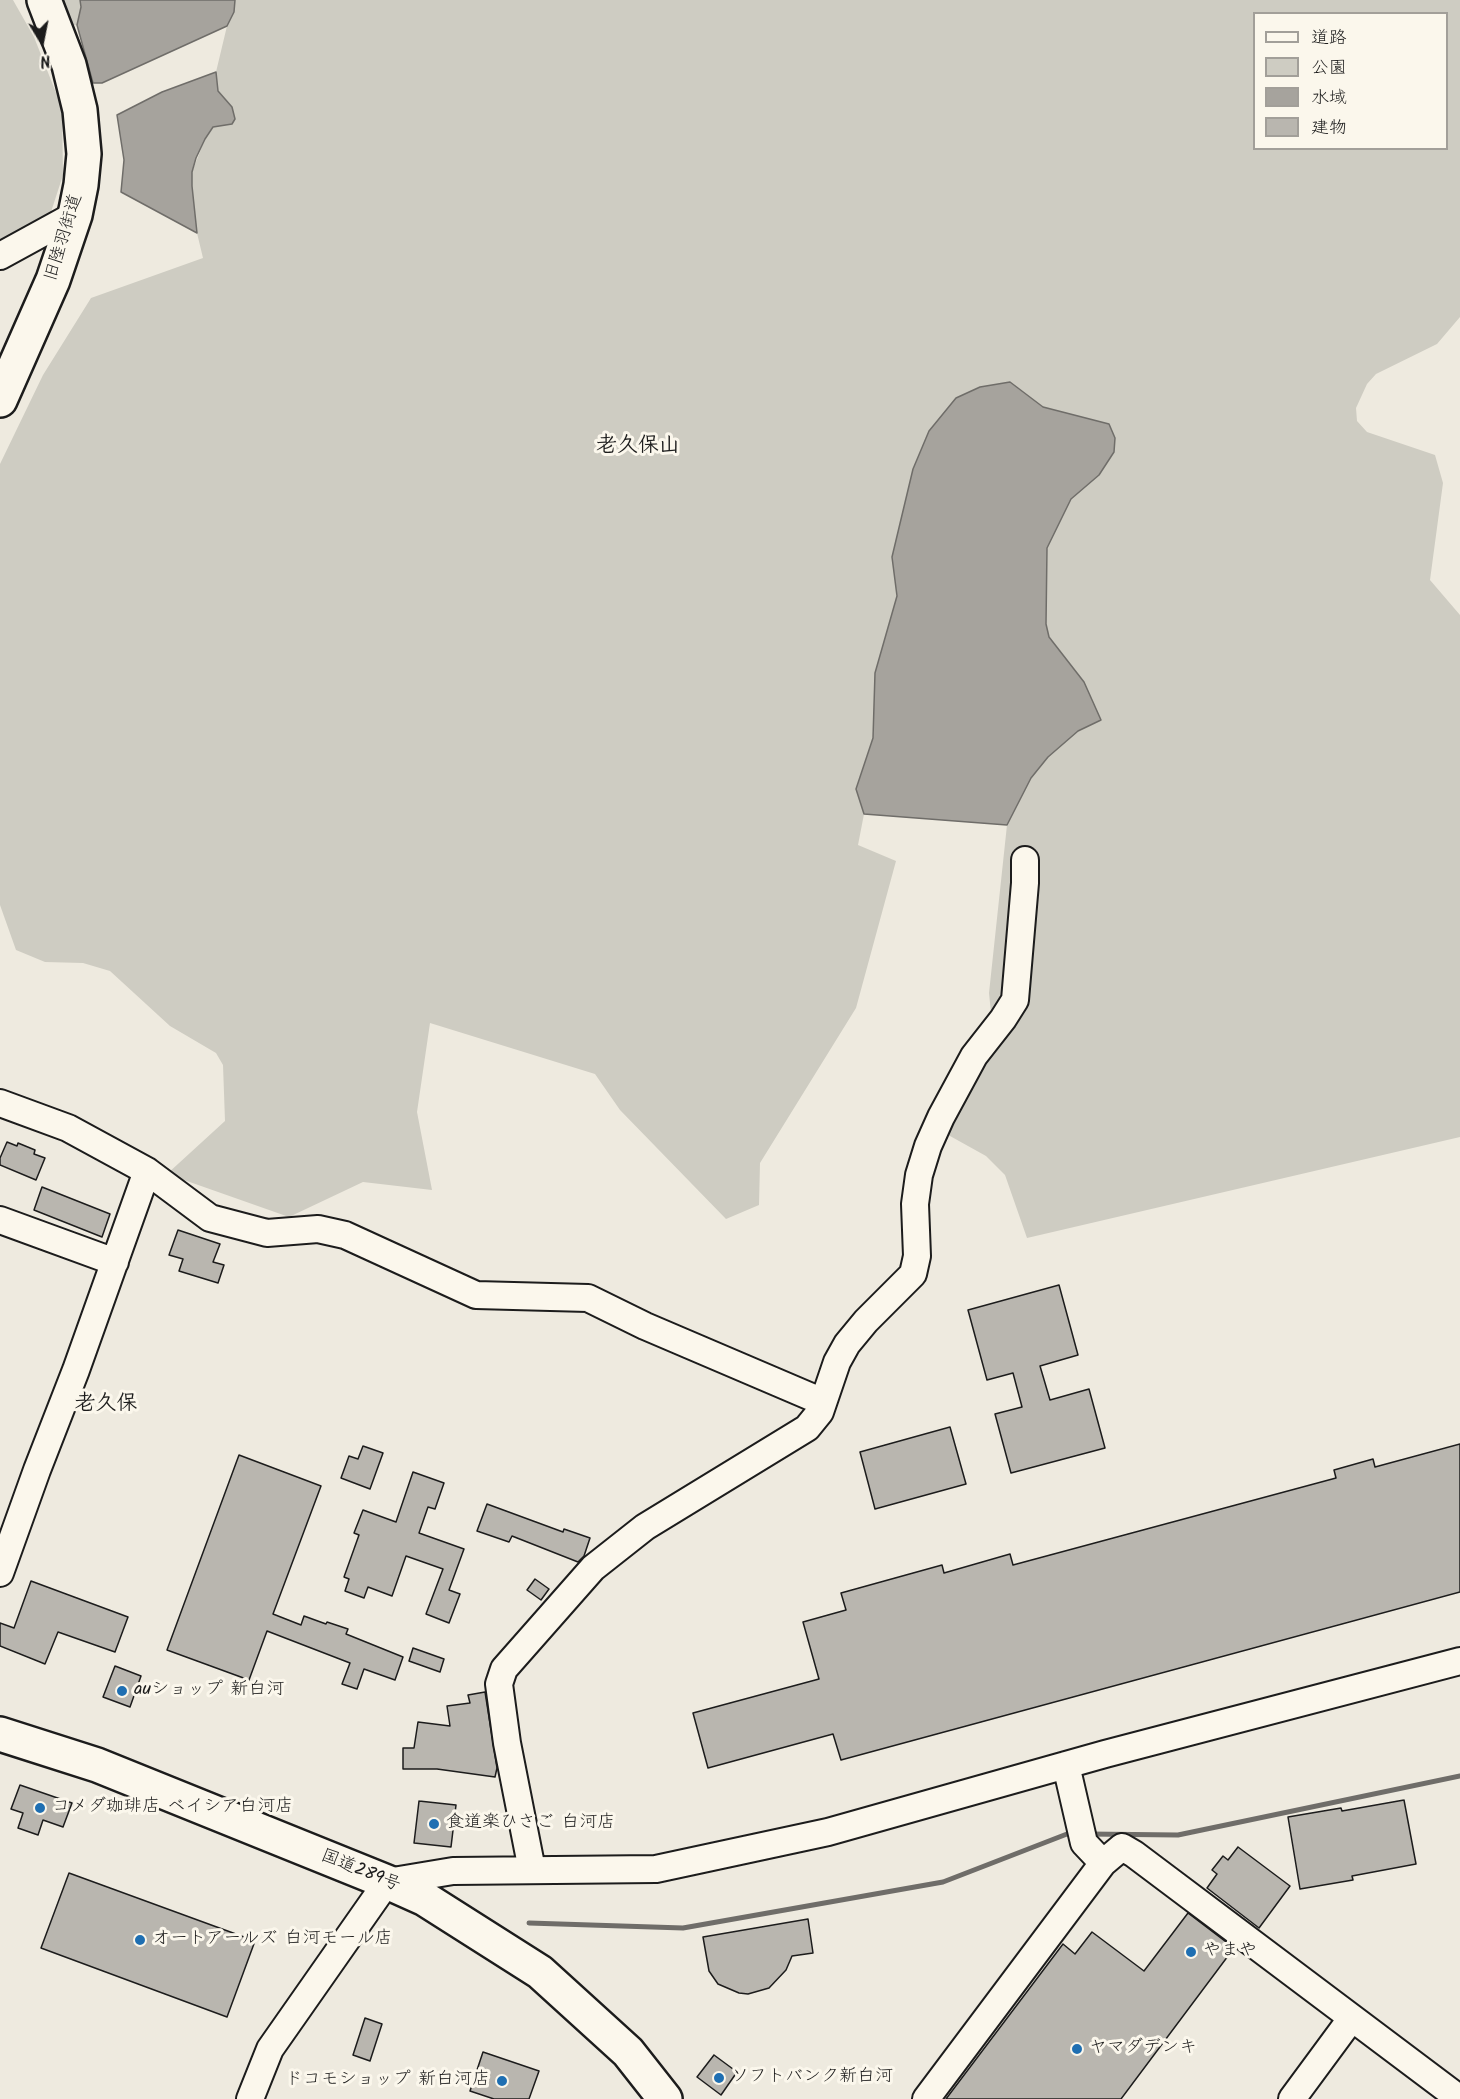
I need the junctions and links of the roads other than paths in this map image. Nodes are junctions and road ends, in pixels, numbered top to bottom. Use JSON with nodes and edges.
{"nodes":[{"id":1,"x":44,"y":0,"type":"edge"},
{"id":2,"x":75,"y":215,"type":"junction"},
{"id":3,"x":0,"y":256,"type":"edge"},
{"id":4,"x":0,"y":400,"type":"edge"},
{"id":5,"x":1025,"y":860,"type":"dead end"},
{"id":6,"x":0,"y":1103,"type":"edge"},
{"id":7,"x":147,"y":1171,"type":"junction"},
{"id":8,"x":0,"y":1220,"type":"edge"},
{"id":9,"x":115,"y":1262,"type":"junction"},
{"id":10,"x":823,"y":1402,"type":"junction"},
{"id":11,"x":0,"y":1573,"type":"edge"},
{"id":12,"x":1460,"y":1661,"type":"edge"},
{"id":13,"x":0,"y":1734,"type":"edge"},
{"id":14,"x":1066,"y":1765,"type":"junction"},
{"id":15,"x":1103,"y":1863,"type":"junction"},
{"id":16,"x":532,"y":1870,"type":"junction"},
{"id":17,"x":387,"y":1882,"type":"junction"},
{"id":18,"x":1351,"y":2019,"type":"junction"},
{"id":19,"x":250,"y":2099,"type":"edge"},
{"id":20,"x":666,"y":2099,"type":"edge"},
{"id":21,"x":926,"y":2099,"type":"edge"},
{"id":22,"x":1292,"y":2099,"type":"edge"},
{"id":23,"x":1460,"y":2099,"type":"edge"}],
"edges":[{"from":1,"to":2,"type":"highway","name":"旧陸羽街道"},
{"from":2,"to":3,"type":"street"},
{"from":2,"to":4,"type":"highway","name":"旧陸羽街道"},
{"from":5,"to":10,"type":"street"},
{"from":6,"to":7,"type":"street"},
{"from":7,"to":9,"type":"street"},
{"from":7,"to":10,"type":"street"},
{"from":8,"to":9,"type":"street"},
{"from":9,"to":11,"type":"street"},
{"from":10,"to":16,"type":"street"},
{"from":12,"to":14,"type":"street"},
{"from":13,"to":17,"type":"highway","name":"国道289号"},
{"from":14,"to":15,"type":"street"},
{"from":14,"to":16,"type":"street"},
{"from":15,"to":18,"type":"street"},
{"from":15,"to":21,"type":"street"},
{"from":16,"to":17,"type":"street"},
{"from":17,"to":19,"type":"street"},
{"from":17,"to":20,"type":"highway","name":"国道289号"},
{"from":18,"to":22,"type":"street"},
{"from":18,"to":23,"type":"street"}]}
